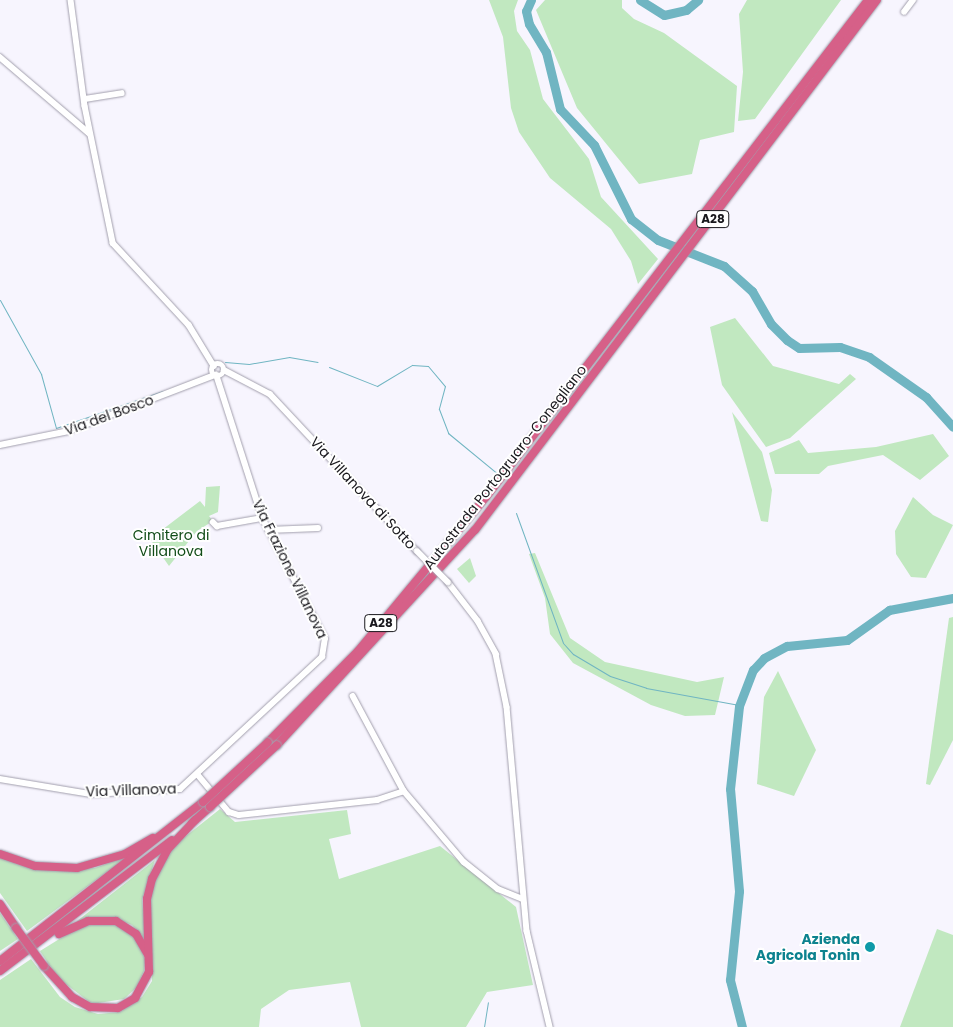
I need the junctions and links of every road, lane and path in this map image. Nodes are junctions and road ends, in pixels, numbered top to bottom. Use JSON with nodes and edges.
{"nodes":[{"id":1,"x":78,"y":0,"type":"edge"},
{"id":2,"x":868,"y":0,"type":"edge"},
{"id":3,"x":877,"y":0,"type":"edge"},
{"id":4,"x":913,"y":0,"type":"edge"},
{"id":5,"x":71,"y":1,"type":"edge"},
{"id":6,"x":904,"y":12,"type":"dead end"},
{"id":7,"x":0,"y":57,"type":"edge"},
{"id":8,"x":122,"y":93,"type":"dead end"},
{"id":9,"x":85,"y":99,"type":"junction"},
{"id":10,"x":90,"y":134,"type":"junction"},
{"id":11,"x":214,"y":366,"type":"junction"},
{"id":12,"x":224,"y":370,"type":"junction"},
{"id":13,"x":215,"y":375,"type":"junction"},
{"id":14,"x":0,"y":445,"type":"edge"},
{"id":15,"x":262,"y":518,"type":"junction"},
{"id":16,"x":213,"y":522,"type":"dead end"},
{"id":17,"x":318,"y":528,"type":"dead end"},
{"id":18,"x":268,"y":530,"type":"junction"},
{"id":19,"x":353,"y":696,"type":"dead end"},
{"id":20,"x":199,"y":776,"type":"junction"},
{"id":21,"x":0,"y":779,"type":"edge"},
{"id":22,"x":404,"y":791,"type":"junction"},
{"id":23,"x":186,"y":816,"type":"junction"},
{"id":24,"x":195,"y":820,"type":"junction"},
{"id":25,"x":0,"y":854,"type":"edge"},
{"id":26,"x":523,"y":899,"type":"junction"},
{"id":27,"x":0,"y":904,"type":"edge"},
{"id":28,"x":0,"y":960,"type":"edge"},
{"id":29,"x":150,"y":962,"type":"junction"},
{"id":30,"x":0,"y":970,"type":"edge"},
{"id":31,"x":0,"y":975,"type":"edge"},
{"id":32,"x":550,"y":1027,"type":"edge"}],
"edges":[{"from":1,"to":5,"type":"street"},
{"from":2,"to":23,"type":"highway","name":"Autostrada Portogruaro-Conegliano","number":"A28","bridge":true},
{"from":3,"to":24,"type":"highway","name":"Autostrada Portogruaro-Conegliano","number":"A28","bridge":true},
{"from":4,"to":6,"type":"street"},
{"from":5,"to":9,"type":"street"},
{"from":7,"to":10,"type":"street"},
{"from":8,"to":9,"type":"street"},
{"from":9,"to":10,"type":"street"},
{"from":10,"to":11,"type":"street"},
{"from":11,"to":12,"type":"street","name":"Via Villanova di Sotto"},
{"from":11,"to":13,"type":"street","name":"Via Frazione Villanova"},
{"from":12,"to":13,"type":"street","name":"Via del Bosco"},
{"from":12,"to":26,"type":"street","name":"Via Villanova di Sotto","bridge":true},
{"from":13,"to":14,"type":"street","name":"Via del Bosco"},
{"from":13,"to":15,"type":"street","name":"Via Frazione Villanova"},
{"from":15,"to":16,"type":"street"},
{"from":15,"to":18,"type":"street","name":"Via Frazione Villanova"},
{"from":17,"to":18,"type":"street"},
{"from":18,"to":20,"type":"street","name":"Via Frazione Villanova"},
{"from":19,"to":22,"type":"street"},
{"from":20,"to":21,"type":"street","name":"Via Villanova"},
{"from":20,"to":22,"type":"street"},
{"from":22,"to":26,"type":"street"},
{"from":23,"to":25,"type":"highway"},
{"from":23,"to":28,"type":"highway","name":"Autostrada Portogruaro-Conegliano","number":"A28"},
{"from":24,"to":29,"type":"highway"},
{"from":24,"to":30,"type":"highway","name":"Autostrada Portogruaro-Conegliano","number":"A28"},
{"from":26,"to":32,"type":"street","name":"Via Villanova di Sotto"},
{"from":27,"to":29,"type":"highway","bridge":true},
{"from":29,"to":31,"type":"highway"}]}
